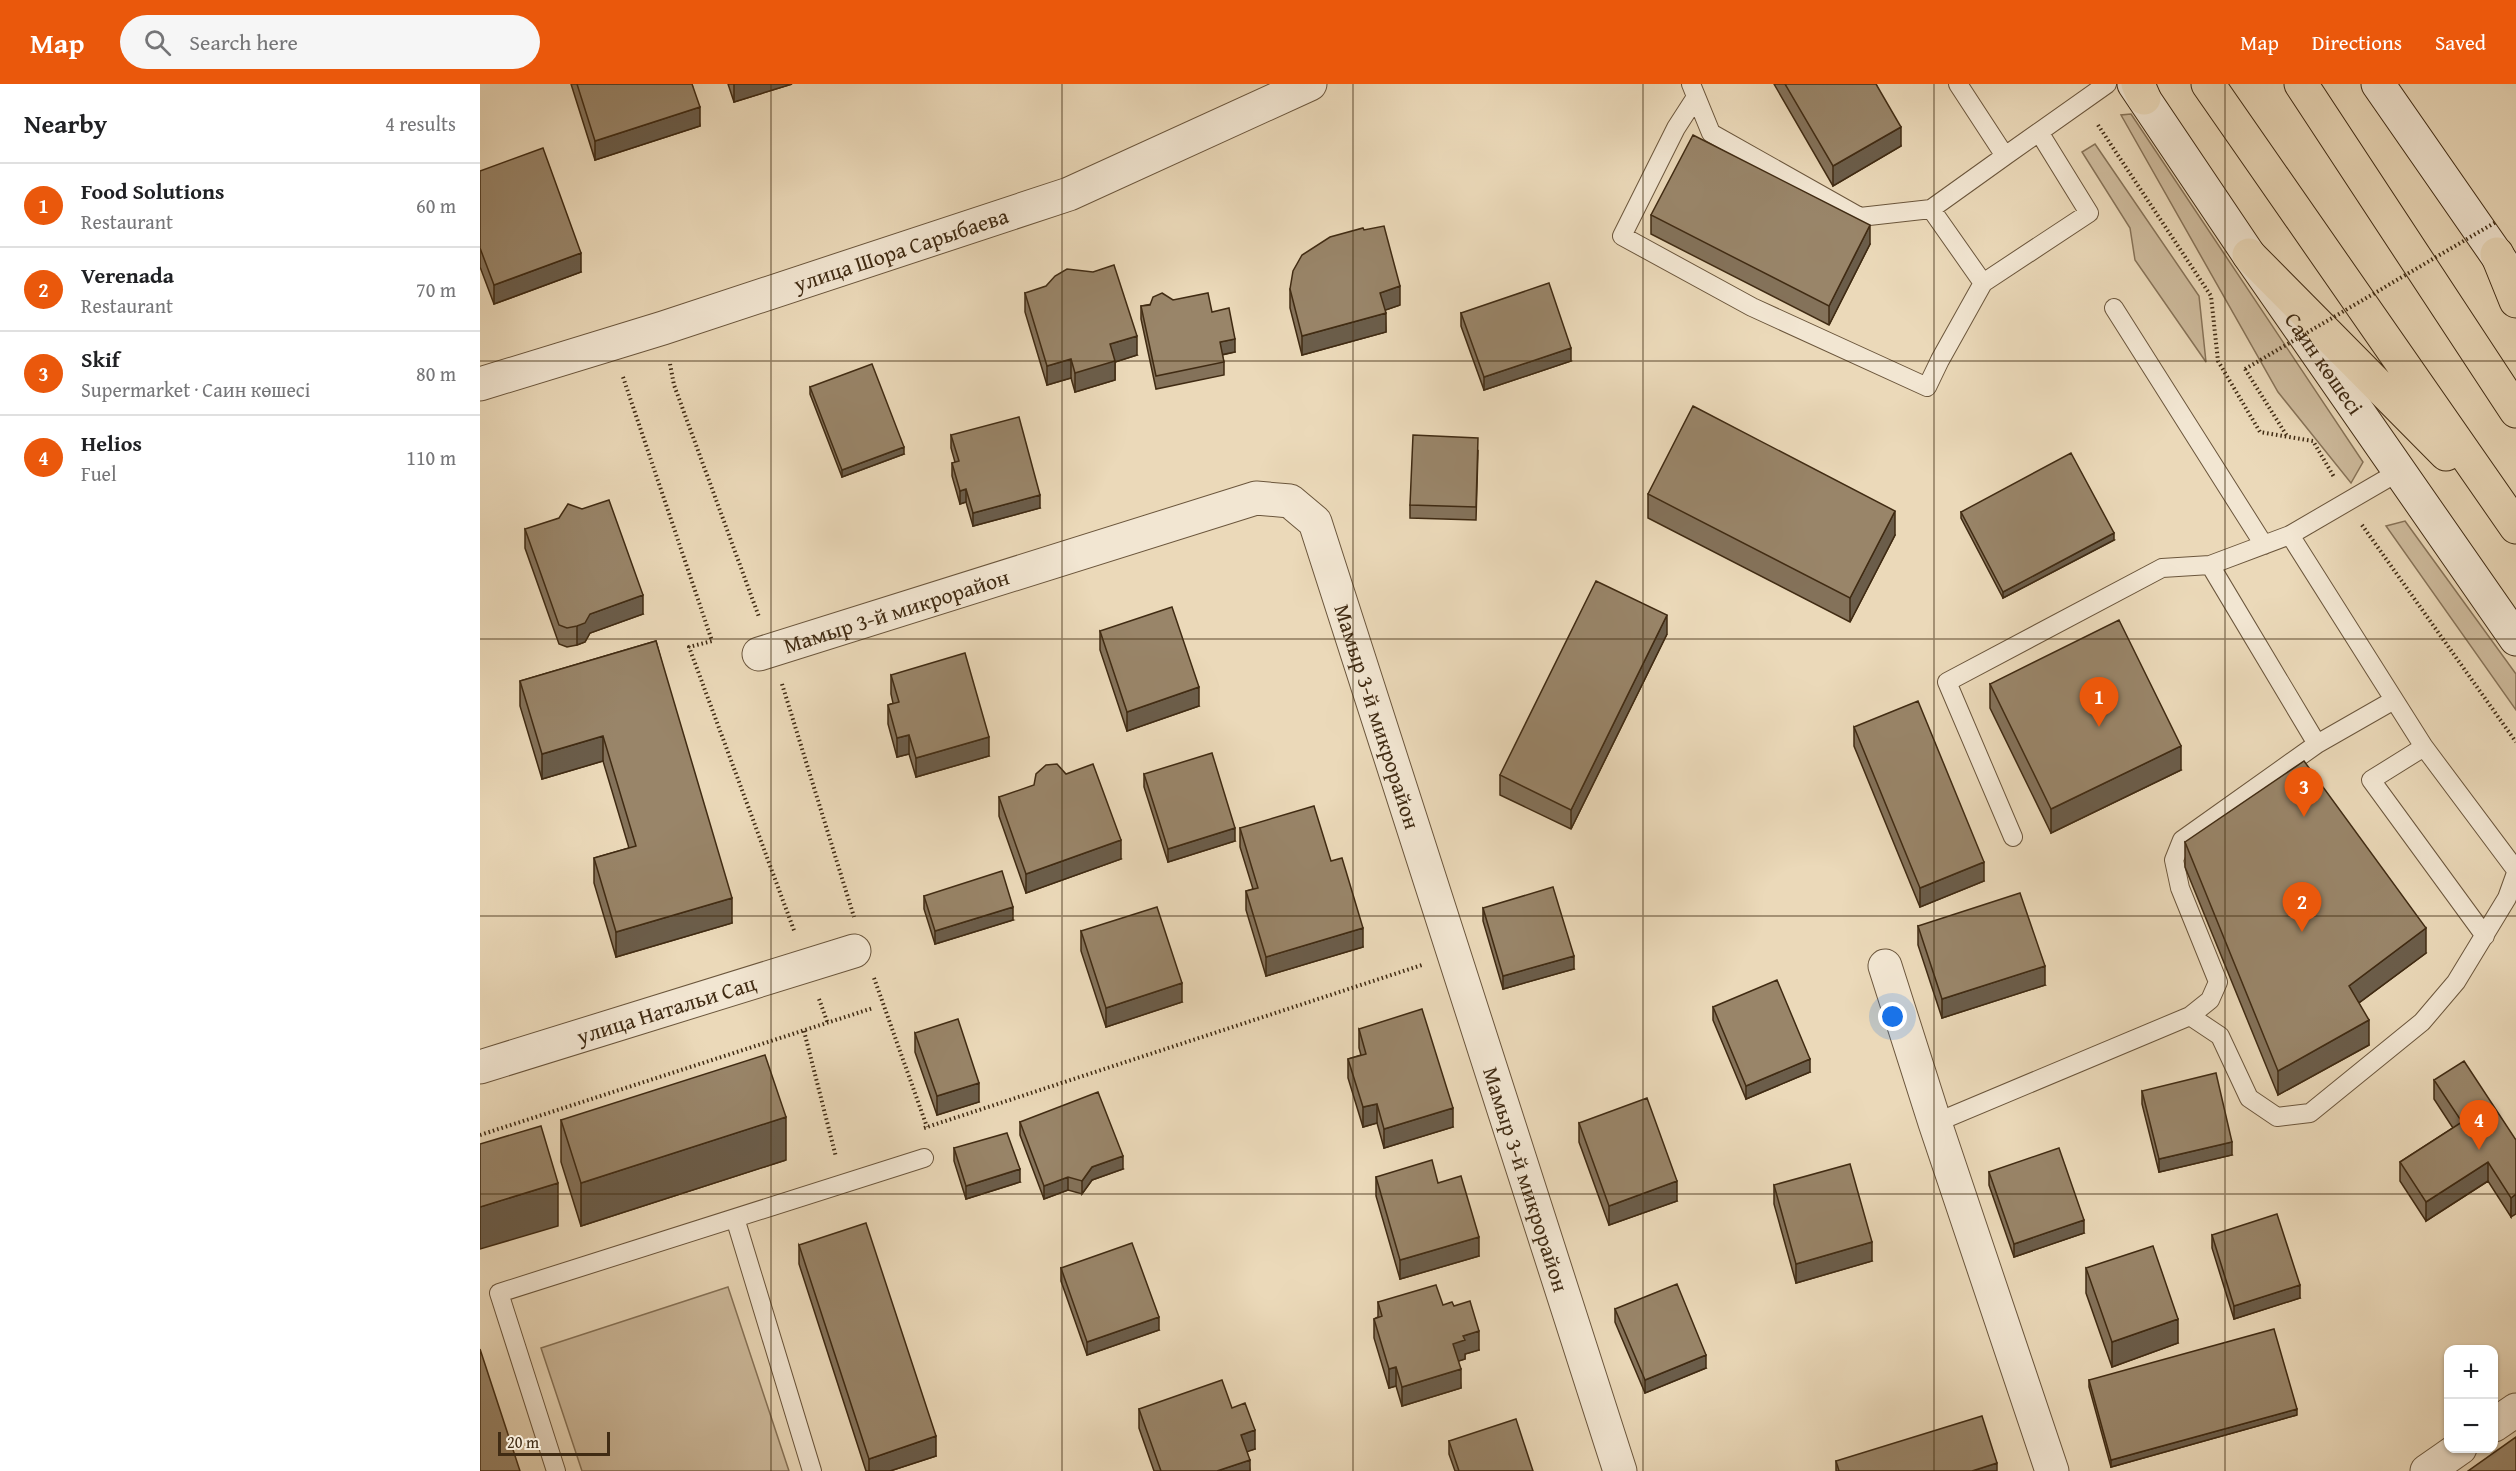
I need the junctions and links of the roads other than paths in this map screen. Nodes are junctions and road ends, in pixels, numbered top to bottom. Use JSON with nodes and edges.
{"nodes":[{"id":1,"x":1310,"y":84,"type":"edge"},
{"id":2,"x":1958,"y":84,"type":"edge"},
{"id":3,"x":2107,"y":84,"type":"edge"},
{"id":4,"x":2208,"y":84,"type":"edge"},
{"id":5,"x":2301,"y":84,"type":"edge"},
{"id":6,"x":2378,"y":84,"type":"edge"},
{"id":7,"x":2139,"y":89,"type":"edge"},
{"id":8,"x":1694,"y":90,"type":"edge"},
{"id":9,"x":2039,"y":132,"type":"junction"},
{"id":10,"x":2005,"y":156,"type":"junction"},
{"id":11,"x":1930,"y":209,"type":"junction"},
{"id":12,"x":2249,"y":255,"type":"junction"},
{"id":13,"x":2497,"y":255,"type":"junction"},
{"id":14,"x":1983,"y":283,"type":"junction"},
{"id":15,"x":2516,"y":284,"type":"edge"},
{"id":16,"x":2516,"y":301,"type":"edge"},
{"id":17,"x":2114,"y":308,"type":"dead end"},
{"id":18,"x":480,"y":384,"type":"edge"},
{"id":19,"x":2516,"y":411,"type":"edge"},
{"id":20,"x":2400,"y":471,"type":"junction"},
{"id":21,"x":2513,"y":523,"type":"edge"},
{"id":22,"x":2290,"y":535,"type":"junction"},
{"id":23,"x":2264,"y":544,"type":"junction"},
{"id":24,"x":2210,"y":565,"type":"junction"},
{"id":25,"x":2516,"y":639,"type":"edge"},
{"id":26,"x":765,"y":652,"type":"road end"},
{"id":27,"x":2394,"y":700,"type":"junction"},
{"id":28,"x":2317,"y":744,"type":"junction"},
{"id":29,"x":2424,"y":747,"type":"junction"},
{"id":30,"x":2013,"y":837,"type":"dead end"},
{"id":31,"x":2516,"y":872,"type":"edge"},
{"id":32,"x":855,"y":936,"type":"road end"},
{"id":33,"x":2485,"y":936,"type":"junction"},
{"id":34,"x":1885,"y":966,"type":"dead end"},
{"id":35,"x":2190,"y":1016,"type":"junction"},
{"id":36,"x":480,"y":1067,"type":"edge"},
{"id":37,"x":1935,"y":1124,"type":"junction"},
{"id":38,"x":924,"y":1158,"type":"dead end"},
{"id":39,"x":735,"y":1218,"type":"junction"},
{"id":40,"x":2516,"y":1410,"type":"edge"},
{"id":41,"x":2498,"y":1422,"type":"edge"},
{"id":42,"x":2454,"y":1453,"type":"edge"},
{"id":43,"x":556,"y":1471,"type":"edge"},
{"id":44,"x":812,"y":1471,"type":"edge"},
{"id":45,"x":1620,"y":1471,"type":"edge"},
{"id":46,"x":2052,"y":1471,"type":"edge"},
{"id":47,"x":2427,"y":1471,"type":"edge"}],
"edges":[{"from":1,"to":18,"type":"street","name":"улица Шора Сарыбаева"},
{"from":2,"to":10,"type":"lane"},
{"from":3,"to":9,"type":"lane"},
{"from":4,"to":21,"type":"main road"},
{"from":5,"to":19,"type":"main road"},
{"from":6,"to":13,"type":"street"},
{"from":7,"to":12,"type":"street","name":"Саин көшесі"},
{"from":8,"to":11,"type":"lane"},
{"from":8,"to":14,"type":"lane"},
{"from":9,"to":10,"type":"lane"},
{"from":9,"to":14,"type":"lane"},
{"from":10,"to":11,"type":"lane"},
{"from":11,"to":14,"type":"lane"},
{"from":12,"to":20,"type":"street","name":"Саин көшесі"},
{"from":12,"to":21,"type":"main road"},
{"from":13,"to":15,"type":"street"},
{"from":13,"to":16,"type":"main road"},
{"from":17,"to":23,"type":"lane"},
{"from":20,"to":22,"type":"lane"},
{"from":20,"to":25,"type":"street","name":"Саин көшесі"},
{"from":22,"to":23,"type":"lane"},
{"from":22,"to":27,"type":"lane"},
{"from":23,"to":24,"type":"lane"},
{"from":24,"to":28,"type":"lane"},
{"from":24,"to":30,"type":"lane"},
{"from":26,"to":45,"type":"street","name":"Мамыр 3-й микрорайон"},
{"from":27,"to":28,"type":"lane"},
{"from":27,"to":29,"type":"lane"},
{"from":28,"to":35,"type":"lane"},
{"from":29,"to":31,"type":"lane"},
{"from":29,"to":33,"type":"lane"},
{"from":31,"to":33,"type":"lane"},
{"from":32,"to":36,"type":"street","name":"улица Натальи Сац"},
{"from":33,"to":35,"type":"lane"},
{"from":34,"to":37,"type":"street"},
{"from":35,"to":37,"type":"lane"},
{"from":37,"to":46,"type":"street"},
{"from":38,"to":39,"type":"lane"},
{"from":39,"to":43,"type":"lane"},
{"from":39,"to":44,"type":"lane"},
{"from":40,"to":41,"type":"street"},
{"from":42,"to":47,"type":"street"}]}
